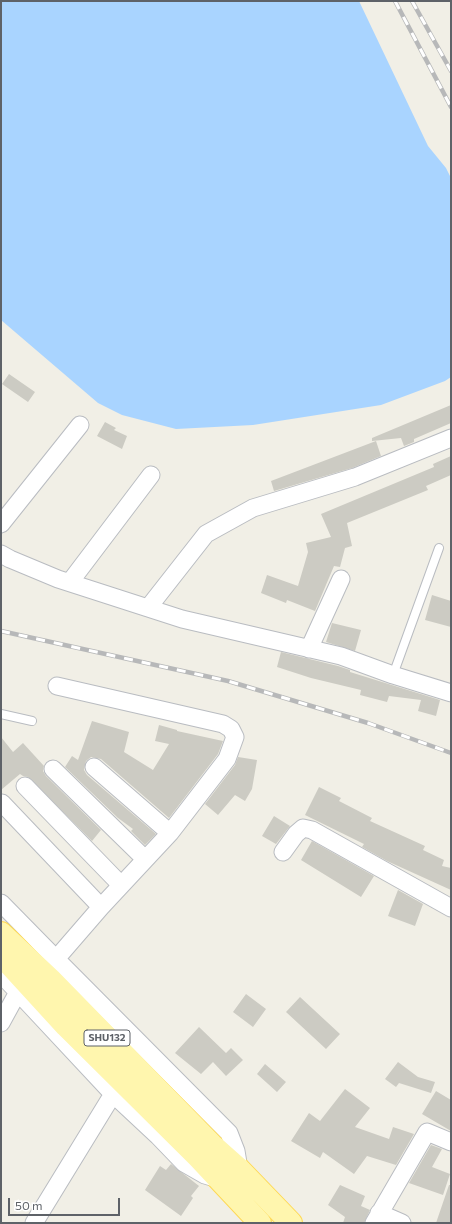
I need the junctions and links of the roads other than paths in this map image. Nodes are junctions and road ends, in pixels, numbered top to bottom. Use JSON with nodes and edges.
{"nodes":[{"id":1,"x":80,"y":425,"type":"dead end"},
{"id":2,"x":451,"y":438,"type":"edge"},
{"id":3,"x":151,"y":475,"type":"dead end"},
{"id":4,"x":1,"y":524,"type":"edge"},
{"id":5,"x":439,"y":548,"type":"dead end"},
{"id":6,"x":1,"y":554,"type":"edge"},
{"id":7,"x":341,"y":579,"type":"dead end"},
{"id":8,"x":70,"y":582,"type":"junction"},
{"id":9,"x":148,"y":608,"type":"junction"},
{"id":10,"x":309,"y":649,"type":"junction"},
{"id":11,"x":393,"y":675,"type":"junction"},
{"id":12,"x":57,"y":686,"type":"dead end"},
{"id":13,"x":451,"y":693,"type":"edge"},
{"id":14,"x":1,"y":714,"type":"edge"},
{"id":15,"x":32,"y":722,"type":"dead end"},
{"id":16,"x":94,"y":767,"type":"dead end"},
{"id":17,"x":53,"y":769,"type":"dead end"},
{"id":18,"x":25,"y":786,"type":"dead end"},
{"id":19,"x":2,"y":803,"type":"dead end"},
{"id":20,"x":170,"y":833,"type":"junction"},
{"id":21,"x":283,"y":852,"type":"dead end"},
{"id":22,"x":145,"y":859,"type":"junction"},
{"id":23,"x":121,"y":885,"type":"junction"},
{"id":24,"x":1,"y":903,"type":"edge"},
{"id":25,"x":101,"y":906,"type":"junction"},
{"id":26,"x":451,"y":908,"type":"edge"},
{"id":27,"x":1,"y":933,"type":"edge"},
{"id":28,"x":1,"y":955,"type":"edge"},
{"id":29,"x":56,"y":959,"type":"junction"},
{"id":30,"x":1,"y":974,"type":"edge"},
{"id":31,"x":18,"y":992,"type":"junction"},
{"id":32,"x":1,"y":1023,"type":"edge"},
{"id":33,"x":113,"y":1094,"type":"junction"},
{"id":34,"x":451,"y":1142,"type":"edge"},
{"id":35,"x":205,"y":1151,"type":"junction"},
{"id":36,"x":239,"y":1169,"type":"junction"},
{"id":37,"x":219,"y":1180,"type":"junction"},
{"id":38,"x":377,"y":1218,"type":"edge"},
{"id":39,"x":34,"y":1223,"type":"edge"},
{"id":40,"x":260,"y":1223,"type":"edge"},
{"id":41,"x":291,"y":1223,"type":"edge"},
{"id":42,"x":402,"y":1223,"type":"edge"}],
"edges":[{"from":1,"to":4,"type":"street"},
{"from":2,"to":9,"type":"street"},
{"from":3,"to":8,"type":"street"},
{"from":5,"to":11,"type":"lane"},
{"from":6,"to":8,"type":"street"},
{"from":7,"to":10,"type":"street"},
{"from":8,"to":9,"type":"street"},
{"from":9,"to":10,"type":"street"},
{"from":10,"to":11,"type":"street"},
{"from":11,"to":13,"type":"street"},
{"from":12,"to":20,"type":"street"},
{"from":14,"to":15,"type":"lane"},
{"from":16,"to":20,"type":"street"},
{"from":17,"to":22,"type":"street"},
{"from":18,"to":23,"type":"street"},
{"from":19,"to":25,"type":"street"},
{"from":20,"to":22,"type":"street"},
{"from":21,"to":26,"type":"street"},
{"from":22,"to":23,"type":"street"},
{"from":23,"to":25,"type":"street"},
{"from":24,"to":29,"type":"street"},
{"from":25,"to":29,"type":"street"},
{"from":27,"to":35,"type":"main road","number":"SHU132"},
{"from":28,"to":35,"type":"main road","number":"SHU132"},
{"from":29,"to":36,"type":"street"},
{"from":30,"to":31,"type":"street"},
{"from":31,"to":32,"type":"street"},
{"from":31,"to":33,"type":"street"},
{"from":33,"to":37,"type":"street"},
{"from":33,"to":39,"type":"street"},
{"from":34,"to":38,"type":"street"},
{"from":35,"to":36,"type":"main road","number":"SHU132"},
{"from":35,"to":37,"type":"main road","number":"SHU132"},
{"from":36,"to":41,"type":"main road","number":"SHU132"},
{"from":37,"to":40,"type":"main road","number":"SHU132"},
{"from":38,"to":42,"type":"street"}]}
